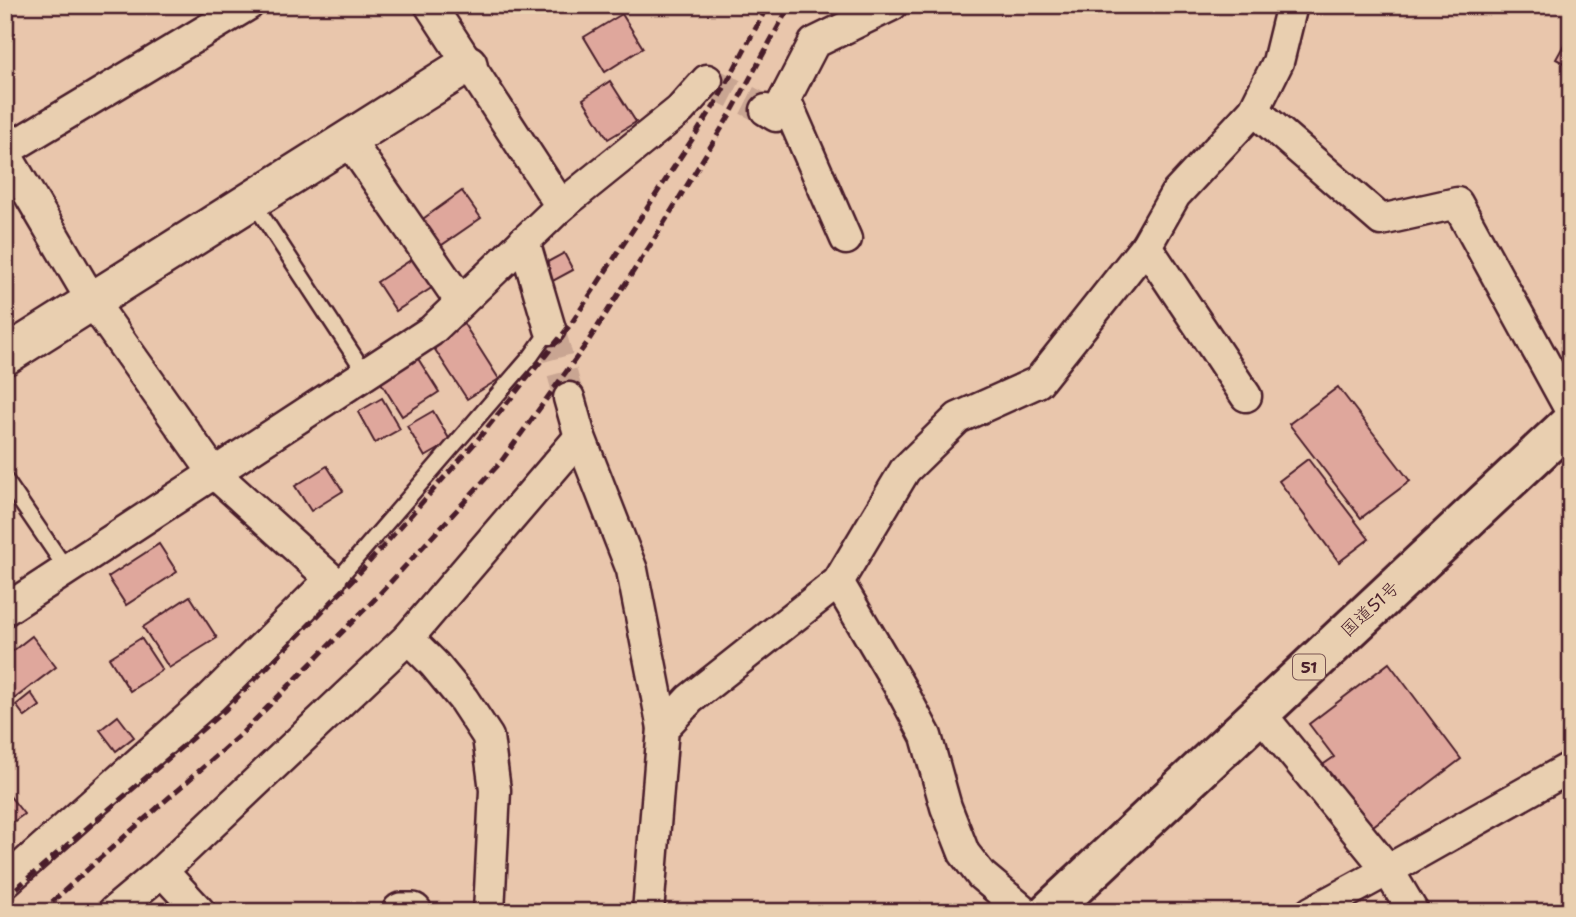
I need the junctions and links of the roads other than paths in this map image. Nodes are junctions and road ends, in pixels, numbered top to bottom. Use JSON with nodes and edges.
{"nodes":[{"id":1,"x":248,"y":5,"type":"edge"},
{"id":2,"x":430,"y":5,"type":"edge"},
{"id":3,"x":892,"y":5,"type":"edge"},
{"id":4,"x":1292,"y":5,"type":"edge"},
{"id":5,"x":468,"y":64,"type":"junction"},
{"id":6,"x":707,"y":80,"type":"dead end"},
{"id":7,"x":1254,"y":110,"type":"junction"},
{"id":8,"x":348,"y":139,"type":"junction"},
{"id":9,"x":5,"y":152,"type":"edge"},
{"id":10,"x":252,"y":200,"type":"junction"},
{"id":11,"x":561,"y":206,"type":"junction"},
{"id":12,"x":846,"y":239,"type":"dead end"},
{"id":13,"x":524,"y":241,"type":"junction"},
{"id":14,"x":1146,"y":246,"type":"junction"},
{"id":15,"x":92,"y":301,"type":"junction"},
{"id":16,"x":461,"y":302,"type":"junction"},
{"id":17,"x":550,"y":329,"type":"joint"},
{"id":18,"x":5,"y":356,"type":"edge"},
{"id":19,"x":366,"y":374,"type":"junction"},
{"id":20,"x":1246,"y":396,"type":"dead end"},
{"id":21,"x":569,"y":398,"type":"tunnel mouth"},
{"id":22,"x":1571,"y":411,"type":"edge"},
{"id":23,"x":1571,"y":422,"type":"edge"},
{"id":24,"x":580,"y":437,"type":"junction"},
{"id":25,"x":214,"y":473,"type":"junction"},
{"id":26,"x":5,"y":479,"type":"edge"},
{"id":27,"x":67,"y":570,"type":"junction"},
{"id":28,"x":331,"y":579,"type":"junction"},
{"id":29,"x":838,"y":582,"type":"junction"},
{"id":30,"x":5,"y":610,"type":"edge"},
{"id":31,"x":408,"y":639,"type":"junction"},
{"id":32,"x":1260,"y":713,"type":"junction"},
{"id":33,"x":663,"y":729,"type":"junction"},
{"id":34,"x":1571,"y":767,"type":"edge"},
{"id":35,"x":1388,"y":870,"type":"junction"},
{"id":36,"x":162,"y":871,"type":"junction"},
{"id":37,"x":5,"y":882,"type":"edge"},
{"id":38,"x":113,"y":912,"type":"edge"},
{"id":39,"x":200,"y":912,"type":"edge"},
{"id":40,"x":401,"y":912,"type":"edge"},
{"id":41,"x":414,"y":912,"type":"edge"},
{"id":42,"x":489,"y":912,"type":"edge"},
{"id":43,"x":648,"y":912,"type":"edge"},
{"id":44,"x":1025,"y":912,"type":"edge"},
{"id":45,"x":1048,"y":912,"type":"edge"},
{"id":46,"x":1311,"y":912,"type":"edge"},
{"id":47,"x":1413,"y":912,"type":"edge"}],
"edges":[{"from":1,"to":9,"type":"street"},
{"from":2,"to":5,"type":"street"},
{"from":3,"to":12,"type":"street"},
{"from":4,"to":7,"type":"street"},
{"from":5,"to":8,"type":"street"},
{"from":5,"to":11,"type":"street"},
{"from":6,"to":11,"type":"street"},
{"from":7,"to":14,"type":"street"},
{"from":7,"to":22,"type":"street"},
{"from":8,"to":10,"type":"street"},
{"from":8,"to":16,"type":"street"},
{"from":9,"to":15,"type":"street"},
{"from":10,"to":15,"type":"street"},
{"from":10,"to":19,"type":"lane"},
{"from":11,"to":13,"type":"street"},
{"from":13,"to":16,"type":"street"},
{"from":13,"to":17,"type":"street"},
{"from":14,"to":20,"type":"street"},
{"from":14,"to":29,"type":"street"},
{"from":15,"to":18,"type":"street"},
{"from":15,"to":25,"type":"street"},
{"from":16,"to":19,"type":"street"},
{"from":17,"to":28,"type":"lane"},
{"from":19,"to":25,"type":"street"},
{"from":21,"to":24,"type":"street"},
{"from":23,"to":32,"type":"highway","name":"国道51号","number":"51"},
{"from":24,"to":31,"type":"street"},
{"from":24,"to":33,"type":"street"},
{"from":25,"to":27,"type":"street"},
{"from":25,"to":28,"type":"street"},
{"from":26,"to":27,"type":"lane"},
{"from":27,"to":30,"type":"street"},
{"from":28,"to":37,"type":"street"},
{"from":29,"to":33,"type":"street"},
{"from":29,"to":44,"type":"street"},
{"from":31,"to":36,"type":"street"},
{"from":31,"to":42,"type":"street"},
{"from":32,"to":35,"type":"street"},
{"from":32,"to":45,"type":"highway","name":"国道51号","number":"51"},
{"from":33,"to":43,"type":"street"},
{"from":34,"to":35,"type":"street"},
{"from":35,"to":46,"type":"street"},
{"from":35,"to":47,"type":"street"},
{"from":36,"to":38,"type":"street"},
{"from":36,"to":39,"type":"street"},
{"from":40,"to":41,"type":"street"}]}
